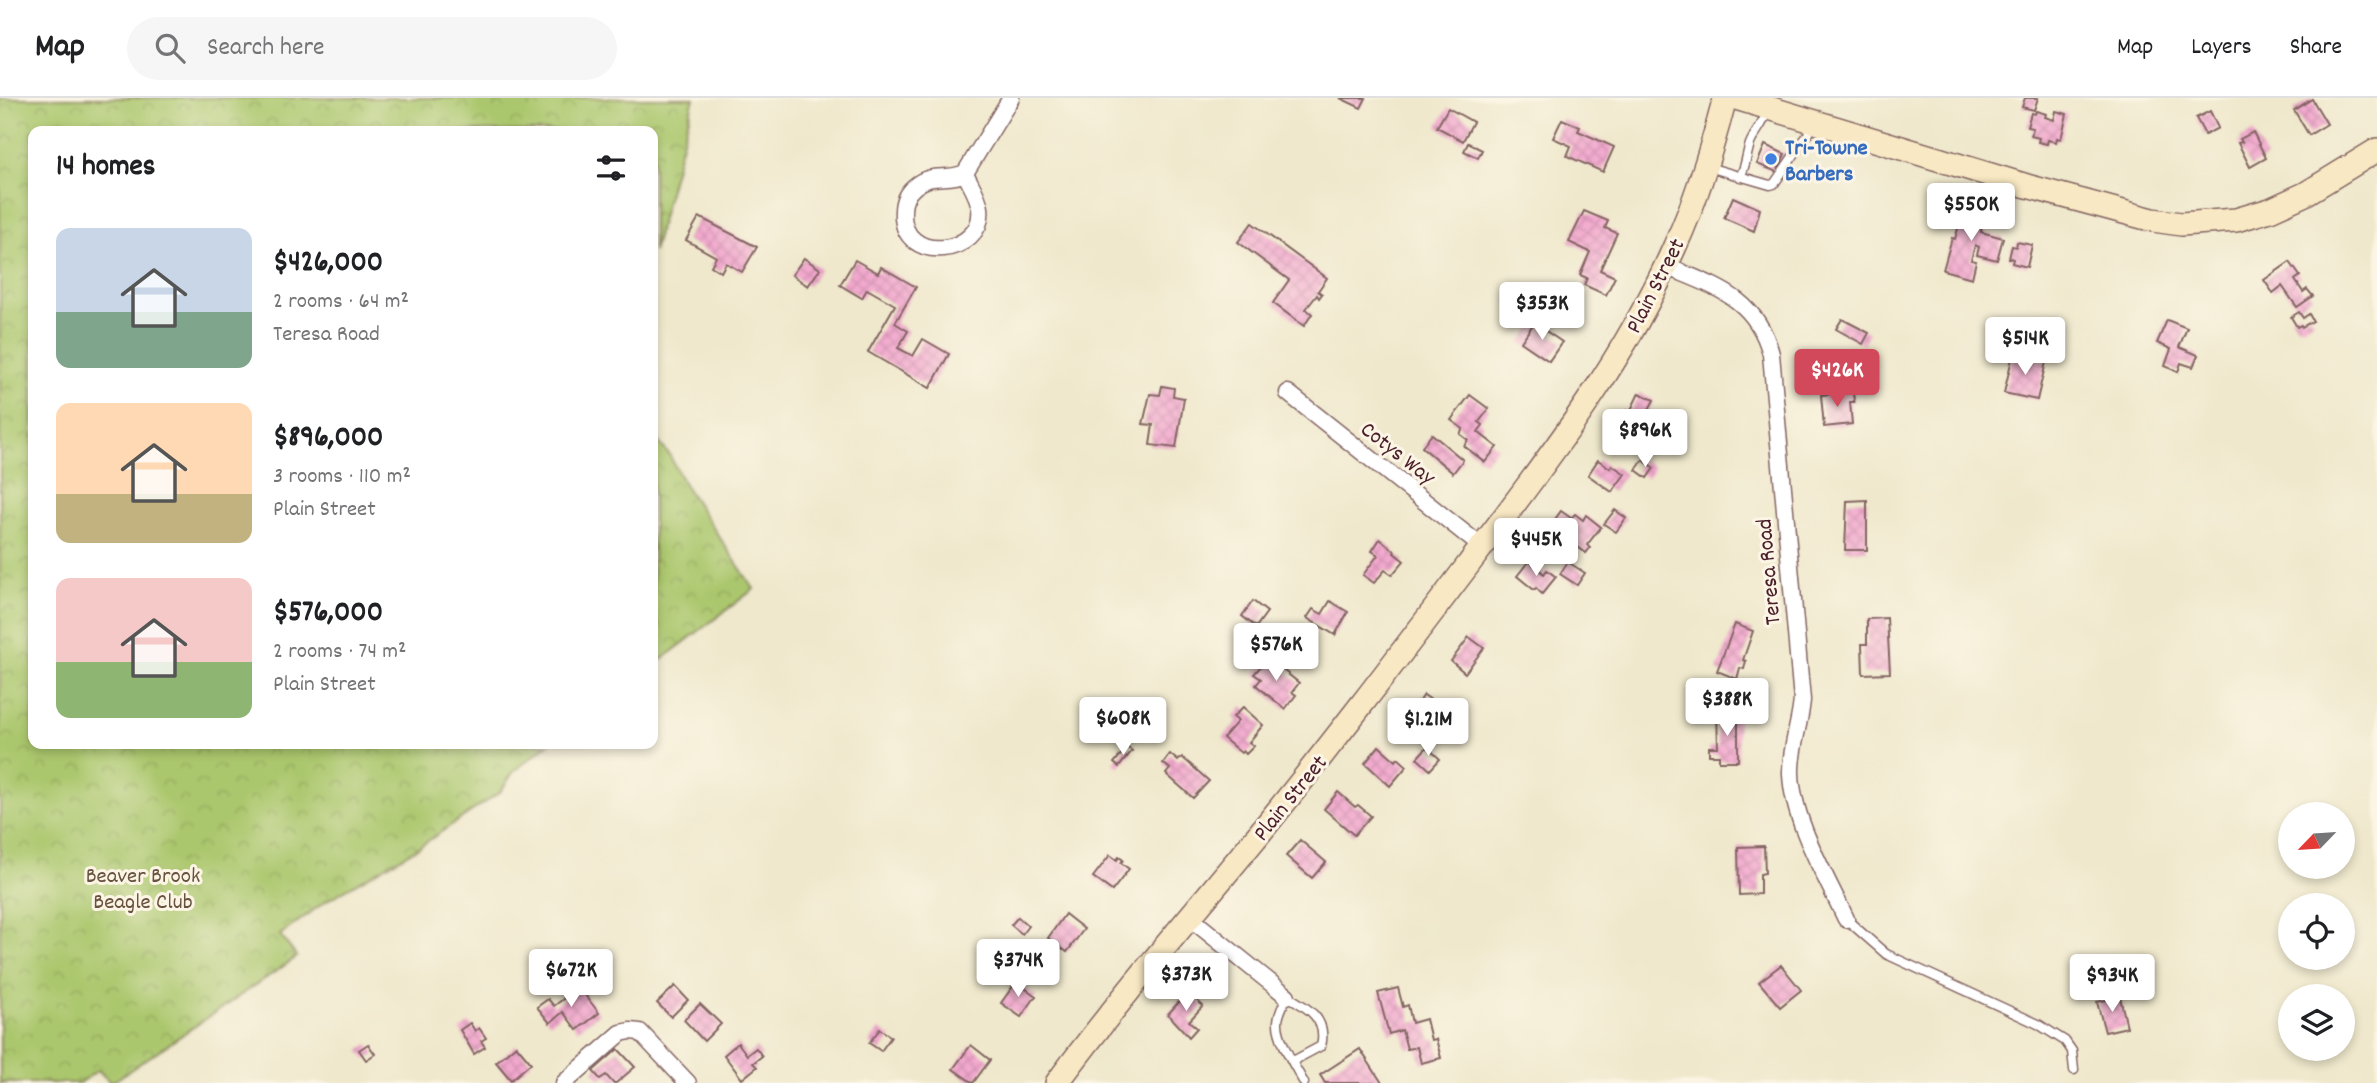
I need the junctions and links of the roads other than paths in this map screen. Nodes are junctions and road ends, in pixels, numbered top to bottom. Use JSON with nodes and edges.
{"nodes":[{"id":1,"x":1011,"y":98,"type":"edge"},
{"id":2,"x":1725,"y":98,"type":"edge"},
{"id":3,"x":1736,"y":98,"type":"edge"},
{"id":4,"x":1767,"y":108,"type":"junction"},
{"id":5,"x":1813,"y":122,"type":"junction"},
{"id":6,"x":2377,"y":150,"type":"edge"},
{"id":7,"x":1705,"y":166,"type":"junction"},
{"id":8,"x":965,"y":173,"type":"junction"},
{"id":9,"x":1740,"y":177,"type":"junction"},
{"id":10,"x":1666,"y":266,"type":"junction"},
{"id":11,"x":1288,"y":393,"type":"dead end"},
{"id":12,"x":1482,"y":547,"type":"junction"},
{"id":13,"x":1189,"y":916,"type":"junction"},
{"id":14,"x":1846,"y":919,"type":"joint"},
{"id":15,"x":1287,"y":996,"type":"junction"},
{"id":16,"x":1293,"y":1061,"type":"junction"},
{"id":17,"x":2074,"y":1070,"type":"dead end"},
{"id":18,"x":564,"y":1083,"type":"edge"},
{"id":19,"x":688,"y":1083,"type":"edge"},
{"id":20,"x":1057,"y":1083,"type":"edge"},
{"id":21,"x":1304,"y":1083,"type":"edge"}],
"edges":[{"from":1,"to":8,"type":"street"},
{"from":2,"to":7,"type":"main road","name":"Plain Street"},
{"from":3,"to":4,"type":"main road"},
{"from":4,"to":5,"type":"main road"},
{"from":4,"to":9,"type":"lane"},
{"from":5,"to":6,"type":"main road"},
{"from":5,"to":9,"type":"lane"},
{"from":7,"to":9,"type":"lane"},
{"from":7,"to":10,"type":"main road","name":"Plain Street"},
{"from":8,"to":8,"type":"street"},
{"from":10,"to":12,"type":"main road","name":"Plain Street"},
{"from":10,"to":14,"type":"street","name":"Teresa Road"},
{"from":11,"to":12,"type":"street","name":"Cotys Way"},
{"from":12,"to":13,"type":"main road","name":"Plain Street"},
{"from":13,"to":15,"type":"street"},
{"from":13,"to":20,"type":"main road","name":"Plain Street"},
{"from":14,"to":17,"type":"lane"},
{"from":15,"to":16,"type":"lane"},
{"from":15,"to":16,"type":"lane"},
{"from":16,"to":21,"type":"lane"},
{"from":18,"to":19,"type":"street"}]}
